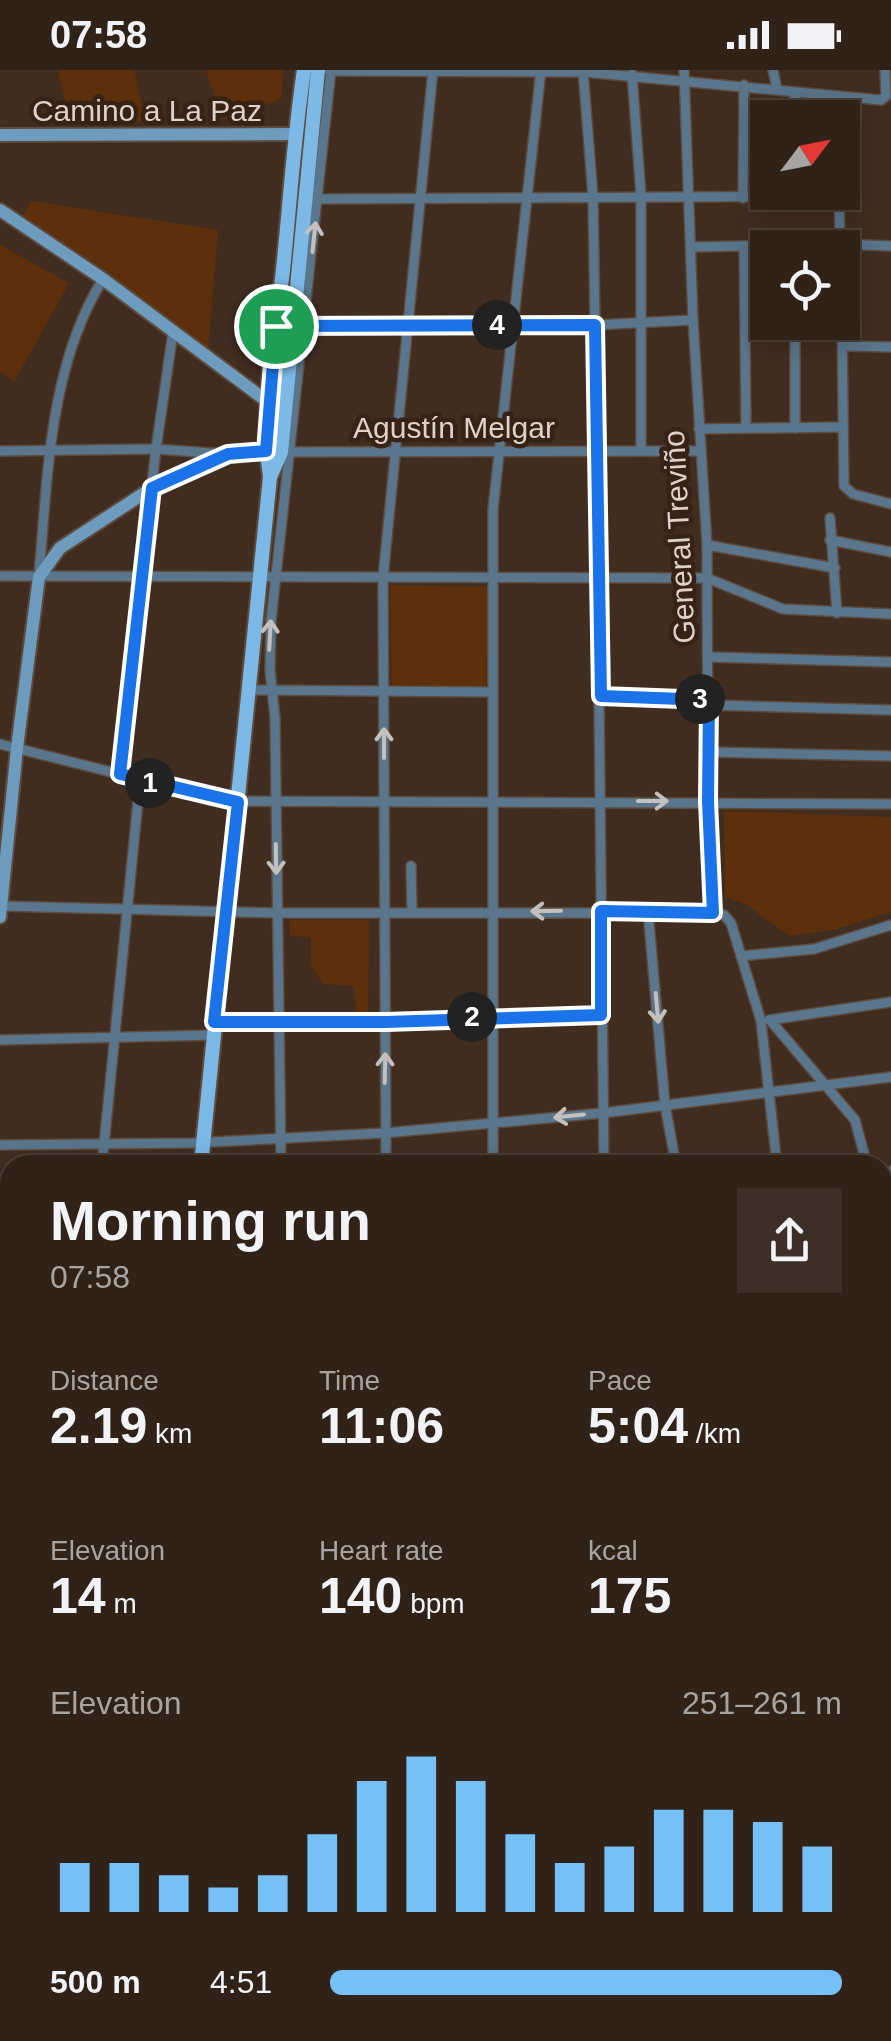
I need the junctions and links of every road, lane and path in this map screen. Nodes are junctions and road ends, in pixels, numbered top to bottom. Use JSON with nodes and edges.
{"nodes":[{"id":1,"x":304,"y":70,"type":"edge"},
{"id":2,"x":320,"y":70,"type":"edge"},
{"id":3,"x":330,"y":70,"type":"edge"},
{"id":4,"x":433,"y":70,"type":"edge"},
{"id":5,"x":773,"y":70,"type":"edge"},
{"id":6,"x":885,"y":70,"type":"edge"},
{"id":7,"x":584,"y":71,"type":"edge"},
{"id":8,"x":541,"y":72,"type":"edge"},
{"id":9,"x":631,"y":73,"type":"edge"},
{"id":10,"x":685,"y":76,"type":"edge"},
{"id":11,"x":744,"y":86,"type":"junction"},
{"id":12,"x":778,"y":90,"type":"junction"},
{"id":13,"x":795,"y":94,"type":"junction"},
{"id":14,"x":841,"y":98,"type":"joint"},
{"id":15,"x":795,"y":100,"type":"edge"},
{"id":16,"x":888,"y":100,"type":"edge"},
{"id":17,"x":312,"y":118,"type":"junction"},
{"id":18,"x":294,"y":134,"type":"junction"},
{"id":19,"x":0,"y":135,"type":"edge"},
{"id":20,"x":309,"y":149,"type":"junction"},
{"id":21,"x":641,"y":196,"type":"junction"},
{"id":22,"x":593,"y":197,"type":"junction"},
{"id":23,"x":527,"y":198,"type":"junction"},
{"id":24,"x":691,"y":198,"type":"junction"},
{"id":25,"x":743,"y":198,"type":"junction"},
{"id":26,"x":750,"y":198,"type":"edge"},
{"id":27,"x":421,"y":199,"type":"junction"},
{"id":28,"x":312,"y":200,"type":"junction"},
{"id":29,"x":0,"y":210,"type":"edge"},
{"id":30,"x":744,"y":246,"type":"junction"},
{"id":31,"x":750,"y":246,"type":"edge"},
{"id":32,"x":860,"y":246,"type":"edge"},
{"id":33,"x":891,"y":246,"type":"edge"},
{"id":34,"x":692,"y":247,"type":"junction"},
{"id":35,"x":103,"y":279,"type":"junction"},
{"id":36,"x":694,"y":320,"type":"junction"},
{"id":37,"x":643,"y":324,"type":"junction"},
{"id":38,"x":514,"y":325,"type":"junction"},
{"id":39,"x":595,"y":325,"type":"junction"},
{"id":40,"x":276,"y":326,"type":"junction"},
{"id":41,"x":299,"y":326,"type":"junction"},
{"id":42,"x":408,"y":326,"type":"junction"},
{"id":43,"x":173,"y":332,"type":"junction"},
{"id":44,"x":795,"y":340,"type":"edge"},
{"id":45,"x":843,"y":340,"type":"edge"},
{"id":46,"x":843,"y":346,"type":"junction"},
{"id":47,"x":891,"y":347,"type":"edge"},
{"id":48,"x":288,"y":369,"type":"junction"},
{"id":49,"x":268,"y":402,"type":"junction"},
{"id":50,"x":296,"y":403,"type":"junction"},
{"id":51,"x":843,"y":427,"type":"junction"},
{"id":52,"x":746,"y":428,"type":"junction"},
{"id":53,"x":795,"y":428,"type":"junction"},
{"id":54,"x":699,"y":429,"type":"junction"},
{"id":55,"x":156,"y":449,"type":"junction"},
{"id":56,"x":50,"y":450,"type":"junction"},
{"id":57,"x":0,"y":451,"type":"edge"},
{"id":58,"x":641,"y":451,"type":"junction"},
{"id":59,"x":701,"y":451,"type":"junction"},
{"id":60,"x":279,"y":452,"type":"junction"},
{"id":61,"x":395,"y":452,"type":"junction"},
{"id":62,"x":498,"y":452,"type":"junction"},
{"id":63,"x":596,"y":452,"type":"junction"},
{"id":64,"x":228,"y":454,"type":"junction"},
{"id":65,"x":152,"y":488,"type":"junction"},
{"id":66,"x":891,"y":504,"type":"edge"},
{"id":67,"x":830,"y":518,"type":"dead end"},
{"id":68,"x":830,"y":540,"type":"junction"},
{"id":69,"x":708,"y":545,"type":"junction"},
{"id":70,"x":891,"y":552,"type":"edge"},
{"id":71,"x":835,"y":568,"type":"junction"},
{"id":72,"x":0,"y":576,"type":"edge"},
{"id":73,"x":39,"y":577,"type":"junction"},
{"id":74,"x":268,"y":577,"type":"junction"},
{"id":75,"x":140,"y":578,"type":"junction"},
{"id":76,"x":383,"y":578,"type":"junction"},
{"id":77,"x":491,"y":578,"type":"junction"},
{"id":78,"x":707,"y":578,"type":"junction"},
{"id":79,"x":600,"y":579,"type":"junction"},
{"id":80,"x":837,"y":613,"type":"junction"},
{"id":81,"x":891,"y":614,"type":"edge"},
{"id":82,"x":709,"y":657,"type":"junction"},
{"id":83,"x":891,"y":662,"type":"edge"},
{"id":84,"x":250,"y":690,"type":"junction"},
{"id":85,"x":272,"y":692,"type":"junction"},
{"id":86,"x":491,"y":692,"type":"junction"},
{"id":87,"x":384,"y":693,"type":"junction"},
{"id":88,"x":601,"y":696,"type":"junction"},
{"id":89,"x":709,"y":702,"type":"junction"},
{"id":90,"x":891,"y":710,"type":"edge"},
{"id":91,"x":0,"y":744,"type":"edge"},
{"id":92,"x":17,"y":748,"type":"junction"},
{"id":93,"x":709,"y":752,"type":"junction"},
{"id":94,"x":891,"y":756,"type":"edge"},
{"id":95,"x":120,"y":774,"type":"junction"},
{"id":96,"x":140,"y":781,"type":"junction"},
{"id":97,"x":491,"y":800,"type":"junction"},
{"id":98,"x":601,"y":800,"type":"junction"},
{"id":99,"x":384,"y":801,"type":"junction"},
{"id":100,"x":708,"y":801,"type":"junction"},
{"id":101,"x":238,"y":802,"type":"junction"},
{"id":102,"x":275,"y":802,"type":"junction"},
{"id":103,"x":891,"y":804,"type":"edge"},
{"id":104,"x":411,"y":866,"type":"dead end"},
{"id":105,"x":1,"y":906,"type":"edge"},
{"id":106,"x":228,"y":910,"type":"junction"},
{"id":107,"x":126,"y":911,"type":"junction"},
{"id":108,"x":385,"y":911,"type":"junction"},
{"id":109,"x":412,"y":911,"type":"junction"},
{"id":110,"x":601,"y":911,"type":"junction"},
{"id":111,"x":648,"y":911,"type":"junction"},
{"id":112,"x":276,"y":912,"type":"junction"},
{"id":113,"x":491,"y":912,"type":"junction"},
{"id":114,"x":713,"y":913,"type":"junction"},
{"id":115,"x":0,"y":917,"type":"edge"},
{"id":116,"x":891,"y":925,"type":"edge"},
{"id":117,"x":741,"y":956,"type":"junction"},
{"id":118,"x":891,"y":1002,"type":"edge"},
{"id":119,"x":601,"y":1015,"type":"junction"},
{"id":120,"x":493,"y":1016,"type":"junction"},
{"id":121,"x":766,"y":1021,"type":"junction"},
{"id":122,"x":278,"y":1022,"type":"junction"},
{"id":123,"x":386,"y":1022,"type":"junction"},
{"id":124,"x":214,"y":1028,"type":"junction"},
{"id":125,"x":116,"y":1036,"type":"junction"},
{"id":126,"x":0,"y":1040,"type":"edge"},
{"id":127,"x":891,"y":1077,"type":"edge"},
{"id":128,"x":825,"y":1087,"type":"junction"},
{"id":129,"x":770,"y":1093,"type":"junction"},
{"id":130,"x":665,"y":1104,"type":"junction"},
{"id":131,"x":603,"y":1112,"type":"junction"},
{"id":132,"x":493,"y":1124,"type":"junction"},
{"id":133,"x":385,"y":1134,"type":"junction"},
{"id":134,"x":280,"y":1139,"type":"junction"},
{"id":135,"x":105,"y":1142,"type":"junction"},
{"id":136,"x":204,"y":1142,"type":"junction"},
{"id":137,"x":0,"y":1145,"type":"edge"},
{"id":138,"x":103,"y":1155,"type":"edge"},
{"id":139,"x":202,"y":1155,"type":"edge"},
{"id":140,"x":281,"y":1155,"type":"edge"},
{"id":141,"x":386,"y":1155,"type":"edge"},
{"id":142,"x":493,"y":1155,"type":"edge"},
{"id":143,"x":604,"y":1155,"type":"edge"},
{"id":144,"x":674,"y":1155,"type":"edge"},
{"id":145,"x":776,"y":1155,"type":"edge"},
{"id":146,"x":865,"y":1155,"type":"edge"}],
"edges":[{"from":1,"to":18,"type":"main road"},
{"from":2,"to":3,"type":"street"},
{"from":2,"to":17,"type":"main road"},
{"from":3,"to":4,"type":"street"},
{"from":3,"to":28,"type":"street"},
{"from":4,"to":8,"type":"street"},
{"from":4,"to":27,"type":"street"},
{"from":5,"to":12,"type":"street"},
{"from":6,"to":16,"type":"street"},
{"from":7,"to":8,"type":"street"},
{"from":7,"to":9,"type":"street"},
{"from":7,"to":22,"type":"street"},
{"from":8,"to":23,"type":"street"},
{"from":9,"to":10,"type":"street"},
{"from":9,"to":21,"type":"street"},
{"from":10,"to":11,"type":"street"},
{"from":10,"to":24,"type":"street","name":"General Treviño"},
{"from":11,"to":12,"type":"street"},
{"from":11,"to":25,"type":"street"},
{"from":12,"to":13,"type":"street"},
{"from":13,"to":14,"type":"street"},
{"from":13,"to":15,"type":"street"},
{"from":14,"to":16,"type":"street"},
{"from":17,"to":18,"type":"main road"},
{"from":17,"to":20,"type":"main road"},
{"from":18,"to":19,"type":"street","name":"Camino a La Paz"},
{"from":18,"to":20,"type":"main road"},
{"from":18,"to":40,"type":"main road"},
{"from":20,"to":28,"type":"main road"},
{"from":21,"to":22,"type":"street"},
{"from":21,"to":24,"type":"street"},
{"from":21,"to":37,"type":"street"},
{"from":22,"to":23,"type":"street"},
{"from":22,"to":39,"type":"street"},
{"from":23,"to":27,"type":"street"},
{"from":23,"to":38,"type":"street"},
{"from":24,"to":25,"type":"street"},
{"from":24,"to":34,"type":"street","name":"General Treviño"},
{"from":25,"to":26,"type":"street"},
{"from":27,"to":28,"type":"street"},
{"from":27,"to":42,"type":"street"},
{"from":41,"to":28,"type":"main road","one_way":true},
{"from":29,"to":35,"type":"street"},
{"from":30,"to":31,"type":"street"},
{"from":30,"to":34,"type":"street"},
{"from":30,"to":52,"type":"street"},
{"from":32,"to":33,"type":"street"},
{"from":34,"to":36,"type":"street","name":"General Treviño"},
{"from":35,"to":43,"type":"street"},
{"from":35,"to":56,"type":"street"},
{"from":36,"to":37,"type":"street"},
{"from":36,"to":54,"type":"street","name":"General Treviño"},
{"from":37,"to":39,"type":"street"},
{"from":37,"to":58,"type":"street"},
{"from":38,"to":39,"type":"street"},
{"from":38,"to":42,"type":"street"},
{"from":38,"to":62,"type":"street"},
{"from":39,"to":63,"type":"street"},
{"from":40,"to":41,"type":"street"},
{"from":40,"to":49,"type":"main road"},
{"from":41,"to":42,"type":"street"},
{"from":41,"to":48,"type":"main road"},
{"from":41,"to":50,"type":"street"},
{"from":42,"to":61,"type":"street"},
{"from":43,"to":49,"type":"street"},
{"from":43,"to":55,"type":"street"},
{"from":44,"to":53,"type":"street"},
{"from":45,"to":46,"type":"street"},
{"from":46,"to":47,"type":"street"},
{"from":46,"to":51,"type":"street"},
{"from":48,"to":50,"type":"main road"},
{"from":48,"to":60,"type":"main road"},
{"from":49,"to":60,"type":"main road"},
{"from":50,"to":60,"type":"street"},
{"from":51,"to":53,"type":"street"},
{"from":51,"to":66,"type":"street"},
{"from":52,"to":53,"type":"street"},
{"from":52,"to":54,"type":"street"},
{"from":54,"to":59,"type":"street","name":"General Treviño"},
{"from":55,"to":56,"type":"street"},
{"from":55,"to":64,"type":"street"},
{"from":55,"to":65,"type":"street"},
{"from":56,"to":57,"type":"street"},
{"from":56,"to":73,"type":"street"},
{"from":58,"to":59,"type":"street","name":"Agustín Melgar"},
{"from":58,"to":63,"type":"street","name":"Agustín Melgar"},
{"from":59,"to":69,"type":"street","name":"General Treviño"},
{"from":60,"to":61,"type":"street","name":"Agustín Melgar"},
{"from":60,"to":64,"type":"street"},
{"from":60,"to":74,"type":"street"},
{"from":60,"to":74,"type":"main road"},
{"from":61,"to":62,"type":"street","name":"Agustín Melgar"},
{"from":61,"to":76,"type":"street"},
{"from":62,"to":63,"type":"street","name":"Agustín Melgar"},
{"from":62,"to":77,"type":"street"},
{"from":63,"to":79,"type":"street"},
{"from":64,"to":65,"type":"street"},
{"from":65,"to":73,"type":"street"},
{"from":65,"to":75,"type":"street"},
{"from":67,"to":68,"type":"street"},
{"from":68,"to":70,"type":"street"},
{"from":68,"to":71,"type":"street"},
{"from":69,"to":71,"type":"street"},
{"from":69,"to":78,"type":"street","name":"General Treviño"},
{"from":71,"to":80,"type":"street"},
{"from":72,"to":73,"type":"street"},
{"from":73,"to":75,"type":"street"},
{"from":73,"to":92,"type":"street"},
{"from":74,"to":75,"type":"street"},
{"from":74,"to":76,"type":"street"},
{"from":74,"to":84,"type":"main road"},
{"from":85,"to":74,"type":"street","one_way":true},
{"from":75,"to":95,"type":"street"},
{"from":76,"to":77,"type":"street"},
{"from":76,"to":87,"type":"street"},
{"from":77,"to":79,"type":"street"},
{"from":77,"to":86,"type":"street"},
{"from":78,"to":79,"type":"street"},
{"from":78,"to":80,"type":"street"},
{"from":78,"to":82,"type":"street","name":"General Treviño"},
{"from":79,"to":88,"type":"street"},
{"from":80,"to":81,"type":"street"},
{"from":82,"to":83,"type":"street"},
{"from":82,"to":89,"type":"street","name":"General Treviño"},
{"from":84,"to":85,"type":"street"},
{"from":84,"to":101,"type":"main road"},
{"from":85,"to":87,"type":"street"},
{"from":85,"to":102,"type":"street"},
{"from":86,"to":87,"type":"street"},
{"from":86,"to":97,"type":"street"},
{"from":99,"to":87,"type":"street","one_way":true},
{"from":88,"to":89,"type":"street"},
{"from":88,"to":98,"type":"street"},
{"from":89,"to":90,"type":"street"},
{"from":89,"to":93,"type":"street","name":"General Treviño"},
{"from":91,"to":92,"type":"street"},
{"from":92,"to":95,"type":"street"},
{"from":92,"to":105,"type":"street"},
{"from":93,"to":94,"type":"street"},
{"from":93,"to":100,"type":"street","name":"General Treviño"},
{"from":95,"to":96,"type":"street"},
{"from":96,"to":101,"type":"street"},
{"from":96,"to":107,"type":"street"},
{"from":97,"to":98,"type":"street"},
{"from":97,"to":99,"type":"street"},
{"from":97,"to":113,"type":"street"},
{"from":98,"to":100,"type":"street","one_way":true},
{"from":98,"to":110,"type":"street"},
{"from":99,"to":102,"type":"street"},
{"from":99,"to":108,"type":"street"},
{"from":100,"to":103,"type":"street"},
{"from":100,"to":114,"type":"street","name":"General Treviño"},
{"from":101,"to":102,"type":"street"},
{"from":101,"to":106,"type":"main road"},
{"from":102,"to":112,"type":"street","one_way":true},
{"from":104,"to":109,"type":"street"},
{"from":105,"to":107,"type":"street"},
{"from":105,"to":115,"type":"street"},
{"from":106,"to":107,"type":"street"},
{"from":106,"to":112,"type":"street"},
{"from":106,"to":124,"type":"main road"},
{"from":107,"to":125,"type":"street"},
{"from":108,"to":109,"type":"street"},
{"from":108,"to":112,"type":"street"},
{"from":108,"to":123,"type":"street"},
{"from":109,"to":113,"type":"street"},
{"from":110,"to":111,"type":"street"},
{"from":110,"to":113,"type":"street","one_way":true},
{"from":110,"to":119,"type":"street"},
{"from":111,"to":114,"type":"street"},
{"from":111,"to":130,"type":"street","one_way":true},
{"from":112,"to":122,"type":"street"},
{"from":113,"to":120,"type":"street"},
{"from":114,"to":117,"type":"street"},
{"from":116,"to":117,"type":"street"},
{"from":117,"to":121,"type":"street"},
{"from":118,"to":121,"type":"street"},
{"from":119,"to":120,"type":"street"},
{"from":119,"to":131,"type":"street"},
{"from":120,"to":123,"type":"street"},
{"from":120,"to":132,"type":"street"},
{"from":121,"to":128,"type":"street"},
{"from":121,"to":129,"type":"street"},
{"from":122,"to":123,"type":"street"},
{"from":122,"to":124,"type":"street"},
{"from":122,"to":134,"type":"street"},
{"from":133,"to":123,"type":"street","one_way":true},
{"from":124,"to":125,"type":"street"},
{"from":124,"to":136,"type":"main road"},
{"from":125,"to":126,"type":"street"},
{"from":125,"to":135,"type":"street"},
{"from":127,"to":128,"type":"street"},
{"from":128,"to":129,"type":"street"},
{"from":128,"to":146,"type":"street"},
{"from":129,"to":130,"type":"street"},
{"from":129,"to":145,"type":"street"},
{"from":130,"to":131,"type":"street"},
{"from":130,"to":144,"type":"street"},
{"from":131,"to":132,"type":"street","one_way":true},
{"from":131,"to":143,"type":"street"},
{"from":132,"to":133,"type":"street"},
{"from":132,"to":142,"type":"street"},
{"from":133,"to":134,"type":"street"},
{"from":133,"to":141,"type":"street"},
{"from":134,"to":136,"type":"street"},
{"from":134,"to":140,"type":"street"},
{"from":135,"to":136,"type":"street"},
{"from":135,"to":137,"type":"street"},
{"from":135,"to":138,"type":"street"},
{"from":136,"to":139,"type":"main road"}]}
